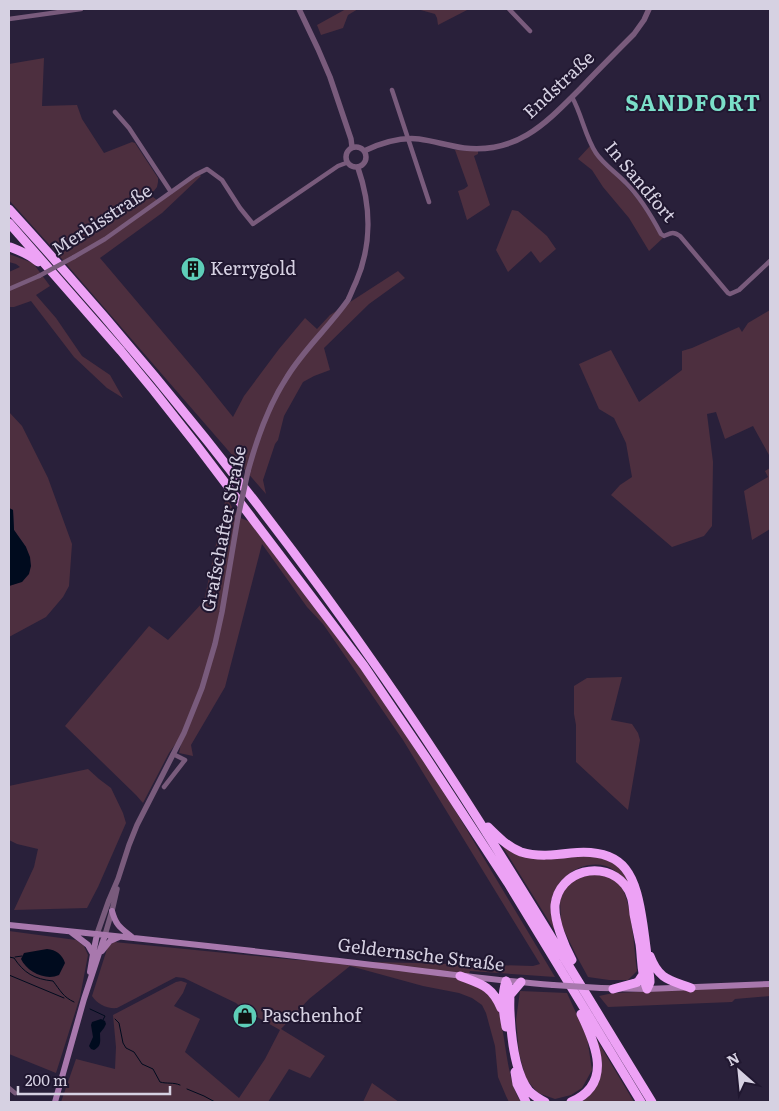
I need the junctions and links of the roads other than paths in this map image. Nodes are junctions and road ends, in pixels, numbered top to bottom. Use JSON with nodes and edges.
{"nodes":[{"id":1,"x":80,"y":9,"type":"edge"},
{"id":2,"x":299,"y":9,"type":"edge"},
{"id":3,"x":509,"y":9,"type":"edge"},
{"id":4,"x":649,"y":9,"type":"edge"},
{"id":5,"x":9,"y":19,"type":"edge"},
{"id":6,"x":530,"y":31,"type":"dead end"},
{"id":7,"x":392,"y":90,"type":"dead end"},
{"id":8,"x":572,"y":97,"type":"junction"},
{"id":9,"x":115,"y":112,"type":"dead end"},
{"id":10,"x":409,"y":139,"type":"junction"},
{"id":11,"x":352,"y":147,"type":"junction"},
{"id":12,"x":364,"y":151,"type":"junction"},
{"id":13,"x":346,"y":163,"type":"junction"},
{"id":14,"x":358,"y":168,"type":"junction"},
{"id":15,"x":171,"y":192,"type":"junction"},
{"id":16,"x":429,"y":202,"type":"dead end"},
{"id":17,"x":9,"y":209,"type":"edge"},
{"id":18,"x":9,"y":223,"type":"edge"},
{"id":19,"x":10,"y":247,"type":"edge"},
{"id":20,"x":770,"y":261,"type":"edge"},
{"id":21,"x":9,"y":289,"type":"edge"},
{"id":22,"x":70,"y":293,"type":"junction"},
{"id":23,"x":173,"y":754,"type":"junction"},
{"id":24,"x":164,"y":787,"type":"dead end"},
{"id":25,"x":474,"y":813,"type":"junction"},
{"id":26,"x":118,"y":879,"type":"junction"},
{"id":27,"x":112,"y":911,"type":"junction"},
{"id":28,"x":9,"y":925,"type":"edge"},
{"id":29,"x":70,"y":931,"type":"junction"},
{"id":30,"x":97,"y":934,"type":"junction"},
{"id":31,"x":105,"y":935,"type":"junction"},
{"id":32,"x":121,"y":936,"type":"junction"},
{"id":33,"x":133,"y":938,"type":"junction"},
{"id":34,"x":646,"y":946,"type":"junction"},
{"id":35,"x":96,"y":955,"type":"junction"},
{"id":36,"x":460,"y":976,"type":"junction"},
{"id":37,"x":642,"y":976,"type":"junction"},
{"id":38,"x":506,"y":981,"type":"junction"},
{"id":39,"x":579,"y":981,"type":"junction"},
{"id":40,"x":521,"y":982,"type":"junction"},
{"id":41,"x":770,"y":984,"type":"edge"},
{"id":42,"x":691,"y":988,"type":"junction"},
{"id":43,"x":613,"y":989,"type":"junction"},
{"id":44,"x":647,"y":989,"type":"junction"},
{"id":45,"x":510,"y":995,"type":"junction"},
{"id":46,"x":575,"y":995,"type":"junction"},
{"id":47,"x":503,"y":1011,"type":"junction"},
{"id":48,"x":9,"y":1088,"type":"edge"},
{"id":49,"x":15,"y":1093,"type":"dead end"},
{"id":50,"x":55,"y":1102,"type":"edge"},
{"id":51,"x":526,"y":1102,"type":"edge"},
{"id":52,"x":545,"y":1102,"type":"edge"},
{"id":53,"x":571,"y":1102,"type":"edge"},
{"id":54,"x":641,"y":1102,"type":"edge"},
{"id":55,"x":652,"y":1102,"type":"edge"}],
"edges":[{"from":1,"to":5,"type":"street"},
{"from":2,"to":11,"type":"street"},
{"from":3,"to":6,"type":"street"},
{"from":4,"to":8,"type":"street","name":"Endstraße"},
{"from":7,"to":10,"type":"street"},
{"from":8,"to":10,"type":"street","name":"Endstraße"},
{"from":8,"to":20,"type":"street","name":"In Sandfort"},
{"from":9,"to":15,"type":"street"},
{"from":10,"to":12,"type":"street","name":"Endstraße"},
{"from":10,"to":16,"type":"street"},
{"from":11,"to":12,"type":"street"},
{"from":11,"to":13,"type":"street"},
{"from":12,"to":14,"type":"street"},
{"from":13,"to":14,"type":"street"},
{"from":13,"to":15,"type":"street","name":"Merbisstraße"},
{"from":14,"to":23,"type":"street","name":"Grafschafter Straße","bridge":true},
{"from":15,"to":21,"type":"street","name":"Merbisstraße","bridge":true},
{"from":17,"to":25,"type":"highway"},
{"from":18,"to":22,"type":"highway"},
{"from":19,"to":22,"type":"highway"},
{"from":22,"to":46,"type":"highway"},
{"from":23,"to":24,"type":"street"},
{"from":23,"to":26,"type":"street","name":"Grafschafter Straße"},
{"from":25,"to":34,"type":"highway"},
{"from":25,"to":39,"type":"highway"},
{"from":26,"to":27,"type":"street","name":"Grafschafter Straße"},
{"from":26,"to":30,"type":"street","name":"Grafschafter Straße"},
{"from":27,"to":31,"type":"street","name":"Grafschafter Straße"},
{"from":27,"to":33,"type":"main road"},
{"from":28,"to":29,"type":"main road","name":"Geldernsche Straße"},
{"from":29,"to":30,"type":"main road","name":"Geldernsche Straße"},
{"from":29,"to":35,"type":"main road"},
{"from":30,"to":31,"type":"main road","name":"Geldernsche Straße"},
{"from":30,"to":35,"type":"main road"},
{"from":31,"to":32,"type":"main road","name":"Geldernsche Straße"},
{"from":31,"to":35,"type":"main road"},
{"from":32,"to":33,"type":"main road","name":"Geldernsche Straße"},
{"from":32,"to":35,"type":"main road"},
{"from":33,"to":36,"type":"main road","name":"Geldernsche Straße"},
{"from":34,"to":42,"type":"highway"},
{"from":34,"to":44,"type":"highway"},
{"from":35,"to":50,"type":"main road"},
{"from":36,"to":38,"type":"main road","name":"Geldernsche Straße"},
{"from":36,"to":47,"type":"highway"},
{"from":37,"to":39,"type":"highway"},
{"from":37,"to":43,"type":"highway"},
{"from":37,"to":44,"type":"highway"},
{"from":38,"to":40,"type":"main road","name":"Geldernsche Straße"},
{"from":38,"to":45,"type":"highway"},
{"from":38,"to":47,"type":"highway"},
{"from":39,"to":55,"type":"highway"},
{"from":40,"to":43,"type":"main road","name":"Geldernsche Straße","bridge":true},
{"from":40,"to":45,"type":"highway"},
{"from":41,"to":42,"type":"main road","name":"Geldernsche Straße"},
{"from":42,"to":44,"type":"main road","name":"Geldernsche Straße"},
{"from":43,"to":44,"type":"main road","name":"Geldernsche Straße"},
{"from":45,"to":52,"type":"highway"},
{"from":46,"to":53,"type":"highway"},
{"from":46,"to":54,"type":"highway"},
{"from":47,"to":51,"type":"highway"},
{"from":48,"to":49,"type":"street"}]}
